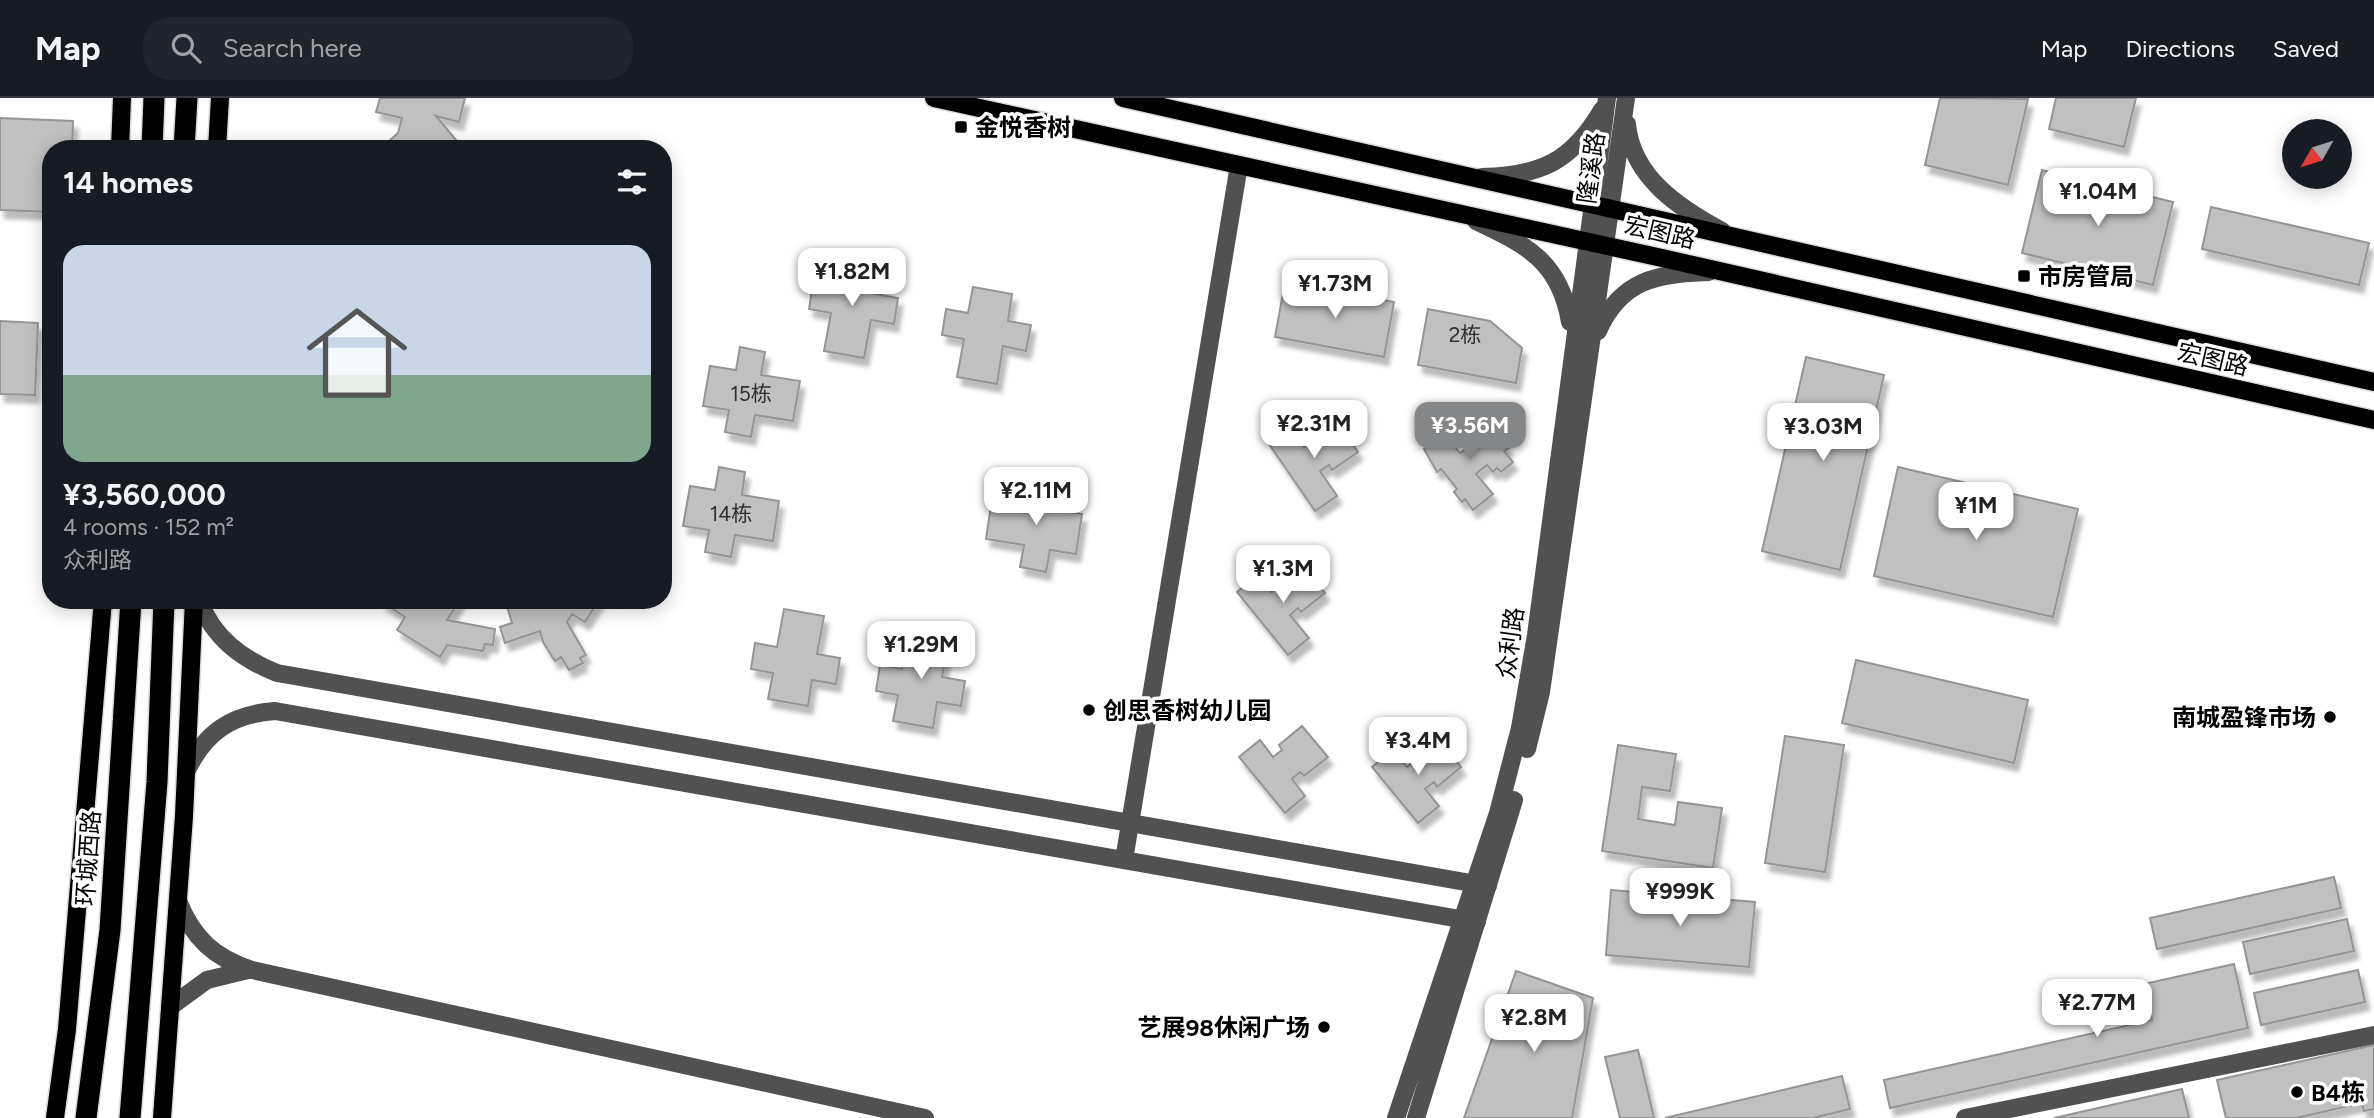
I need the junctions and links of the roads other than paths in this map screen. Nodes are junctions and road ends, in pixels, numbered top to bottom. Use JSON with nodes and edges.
{"nodes":[{"id":1,"x":122,"y":98,"type":"edge"},
{"id":2,"x":154,"y":98,"type":"edge"},
{"id":3,"x":187,"y":98,"type":"edge"},
{"id":4,"x":220,"y":98,"type":"edge"},
{"id":5,"x":934,"y":98,"type":"edge"},
{"id":6,"x":1123,"y":98,"type":"edge"},
{"id":7,"x":1616,"y":100,"type":"edge"},
{"id":8,"x":120,"y":140,"type":"edge"},
{"id":9,"x":152,"y":140,"type":"edge"},
{"id":10,"x":185,"y":140,"type":"edge"},
{"id":11,"x":218,"y":140,"type":"edge"},
{"id":12,"x":1239,"y":165,"type":"junction"},
{"id":13,"x":1473,"y":177,"type":"junction"},
{"id":14,"x":1602,"y":206,"type":"junction"},
{"id":15,"x":1460,"y":214,"type":"junction"},
{"id":16,"x":1728,"y":234,"type":"junction"},
{"id":17,"x":1596,"y":243,"type":"junction"},
{"id":18,"x":1721,"y":271,"type":"junction"},
{"id":19,"x":1582,"y":347,"type":"junction"},
{"id":20,"x":2374,"y":382,"type":"edge"},
{"id":21,"x":2374,"y":420,"type":"edge"},
{"id":22,"x":102,"y":609,"type":"edge"},
{"id":23,"x":130,"y":609,"type":"edge"},
{"id":24,"x":164,"y":609,"type":"edge"},
{"id":25,"x":194,"y":609,"type":"edge"},
{"id":26,"x":204,"y":609,"type":"edge"},
{"id":27,"x":186,"y":772,"type":"junction"},
{"id":28,"x":1130,"y":823,"type":"junction"},
{"id":29,"x":1124,"y":860,"type":"junction"},
{"id":30,"x":1480,"y":885,"type":"junction"},
{"id":31,"x":178,"y":901,"type":"junction"},
{"id":32,"x":1469,"y":921,"type":"junction"},
{"id":33,"x":252,"y":970,"type":"junction"},
{"id":34,"x":170,"y":1007,"type":"junction"},
{"id":35,"x":2374,"y":1035,"type":"edge"},
{"id":36,"x":55,"y":1118,"type":"edge"},
{"id":37,"x":86,"y":1118,"type":"edge"},
{"id":38,"x":130,"y":1118,"type":"edge"},
{"id":39,"x":162,"y":1118,"type":"edge"},
{"id":40,"x":925,"y":1118,"type":"edge"},
{"id":41,"x":1396,"y":1118,"type":"edge"},
{"id":42,"x":1416,"y":1118,"type":"edge"},
{"id":43,"x":1965,"y":1118,"type":"edge"}],
"edges":[{"from":1,"to":8,"type":"main road"},
{"from":2,"to":9,"type":"highway"},
{"from":3,"to":10,"type":"highway"},
{"from":4,"to":11,"type":"main road"},
{"from":5,"to":12,"type":"main road","name":"宏图路"},
{"from":6,"to":13,"type":"main road","name":"宏图路"},
{"from":7,"to":13,"type":"street"},
{"from":7,"to":14,"type":"street","name":"隆溪路"},
{"from":7,"to":16,"type":"street"},
{"from":12,"to":15,"type":"main road","name":"宏图路"},
{"from":12,"to":28,"type":"street"},
{"from":13,"to":14,"type":"main road","name":"宏图路"},
{"from":14,"to":16,"type":"main road","name":"宏图路"},
{"from":14,"to":17,"type":"street","name":"隆溪路"},
{"from":15,"to":17,"type":"main road","name":"宏图路"},
{"from":15,"to":19,"type":"street"},
{"from":16,"to":20,"type":"main road","name":"宏图路"},
{"from":17,"to":18,"type":"main road","name":"宏图路"},
{"from":17,"to":19,"type":"street","name":"众利路"},
{"from":18,"to":19,"type":"street"},
{"from":18,"to":21,"type":"main road","name":"宏图路"},
{"from":19,"to":30,"type":"street","name":"众利路"},
{"from":22,"to":36,"type":"main road"},
{"from":23,"to":37,"type":"highway","name":"环城西路"},
{"from":24,"to":38,"type":"highway"},
{"from":25,"to":27,"type":"main road"},
{"from":26,"to":28,"type":"street"},
{"from":27,"to":29,"type":"street"},
{"from":27,"to":31,"type":"main road"},
{"from":28,"to":29,"type":"street"},
{"from":28,"to":30,"type":"street"},
{"from":29,"to":32,"type":"street"},
{"from":30,"to":32,"type":"street","name":"众利路"},
{"from":31,"to":33,"type":"street"},
{"from":31,"to":34,"type":"main road"},
{"from":32,"to":41,"type":"street","name":"众利路"},
{"from":32,"to":42,"type":"street","name":"众利路"},
{"from":33,"to":34,"type":"street"},
{"from":33,"to":40,"type":"street"},
{"from":34,"to":39,"type":"main road"},
{"from":35,"to":43,"type":"street"}]}
